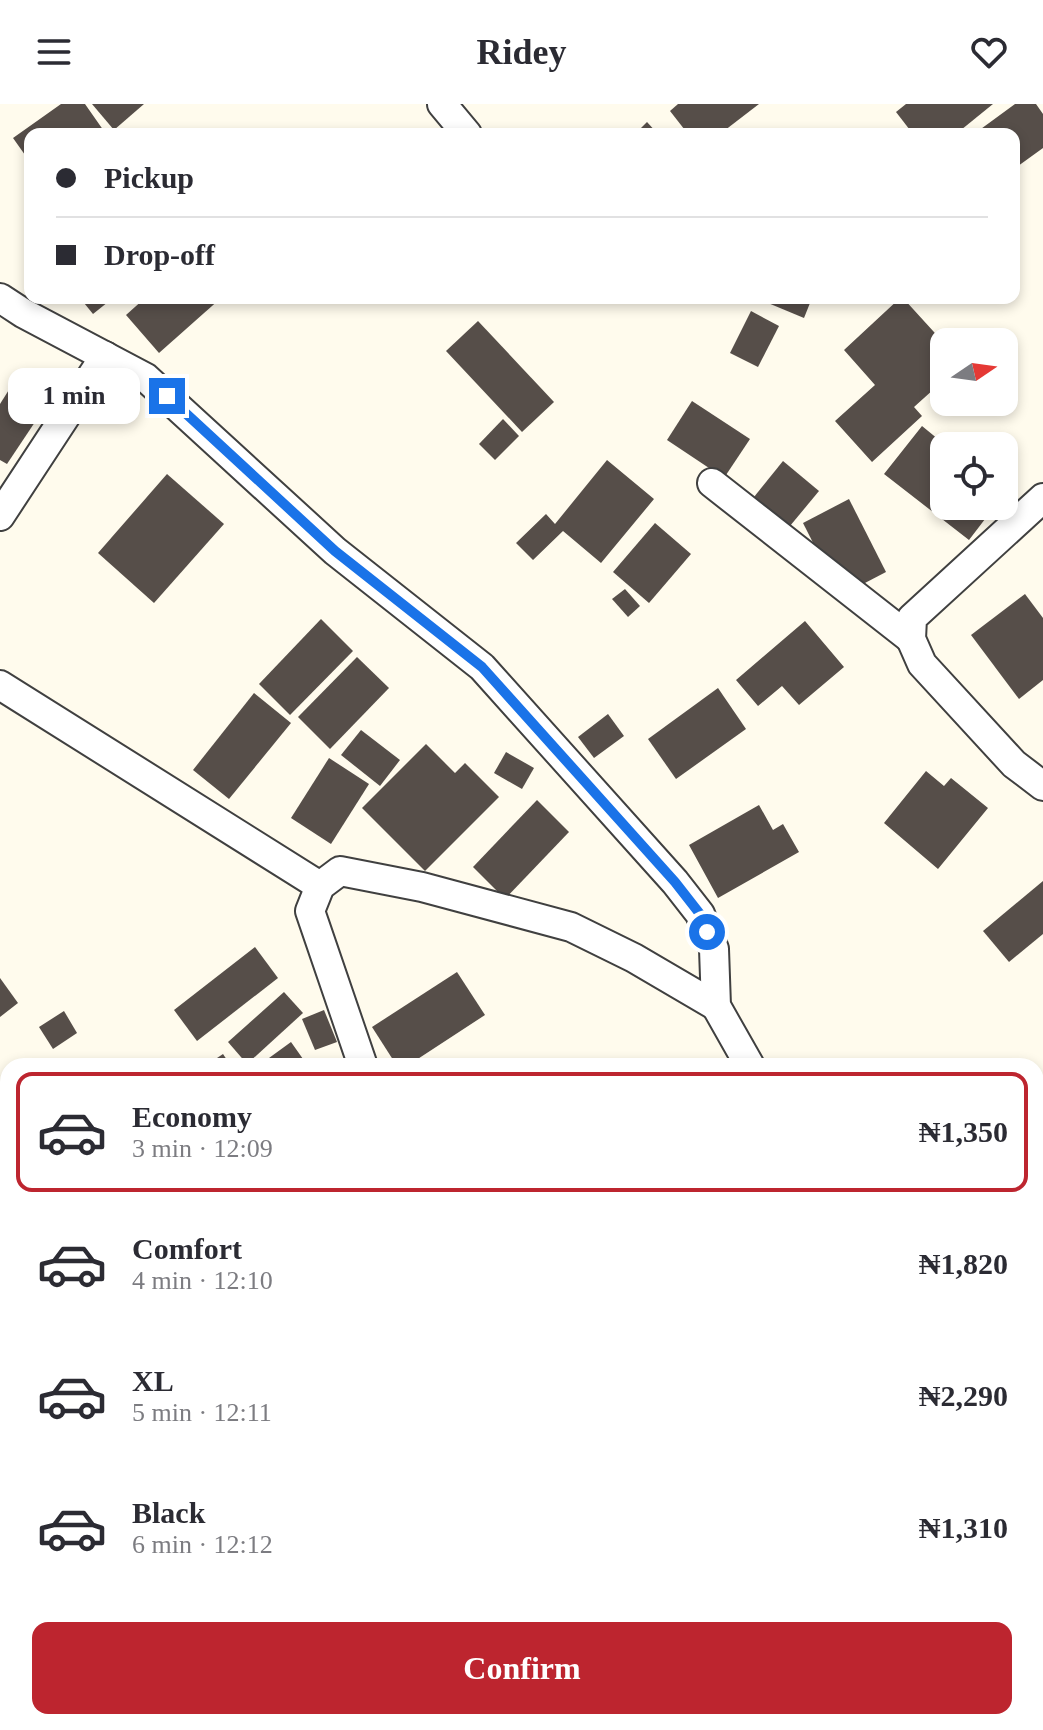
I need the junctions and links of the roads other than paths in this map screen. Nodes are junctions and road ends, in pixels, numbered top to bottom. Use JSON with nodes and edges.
{"nodes":[{"id":1,"x":442,"y":104,"type":"edge"},
{"id":2,"x":462,"y":128,"type":"edge"},
{"id":3,"x":0,"y":298,"type":"edge"},
{"id":4,"x":105,"y":356,"type":"junction"},
{"id":5,"x":712,"y":483,"type":"dead end"},
{"id":6,"x":1043,"y":498,"type":"edge"},
{"id":7,"x":0,"y":516,"type":"edge"},
{"id":8,"x":911,"y":639,"type":"junction"},
{"id":9,"x":0,"y":685,"type":"edge"},
{"id":10,"x":1043,"y":786,"type":"edge"},
{"id":11,"x":320,"y":886,"type":"junction"},
{"id":12,"x":716,"y":1006,"type":"junction"},
{"id":13,"x":360,"y":1058,"type":"edge"},
{"id":14,"x":745,"y":1058,"type":"edge"}],
"edges":[{"from":1,"to":2,"type":"street"},
{"from":3,"to":4,"type":"street"},
{"from":4,"to":7,"type":"street"},
{"from":4,"to":12,"type":"street"},
{"from":5,"to":8,"type":"street"},
{"from":6,"to":8,"type":"street"},
{"from":8,"to":10,"type":"street"},
{"from":9,"to":11,"type":"street"},
{"from":11,"to":12,"type":"street"},
{"from":11,"to":13,"type":"street"},
{"from":12,"to":14,"type":"street"}]}
